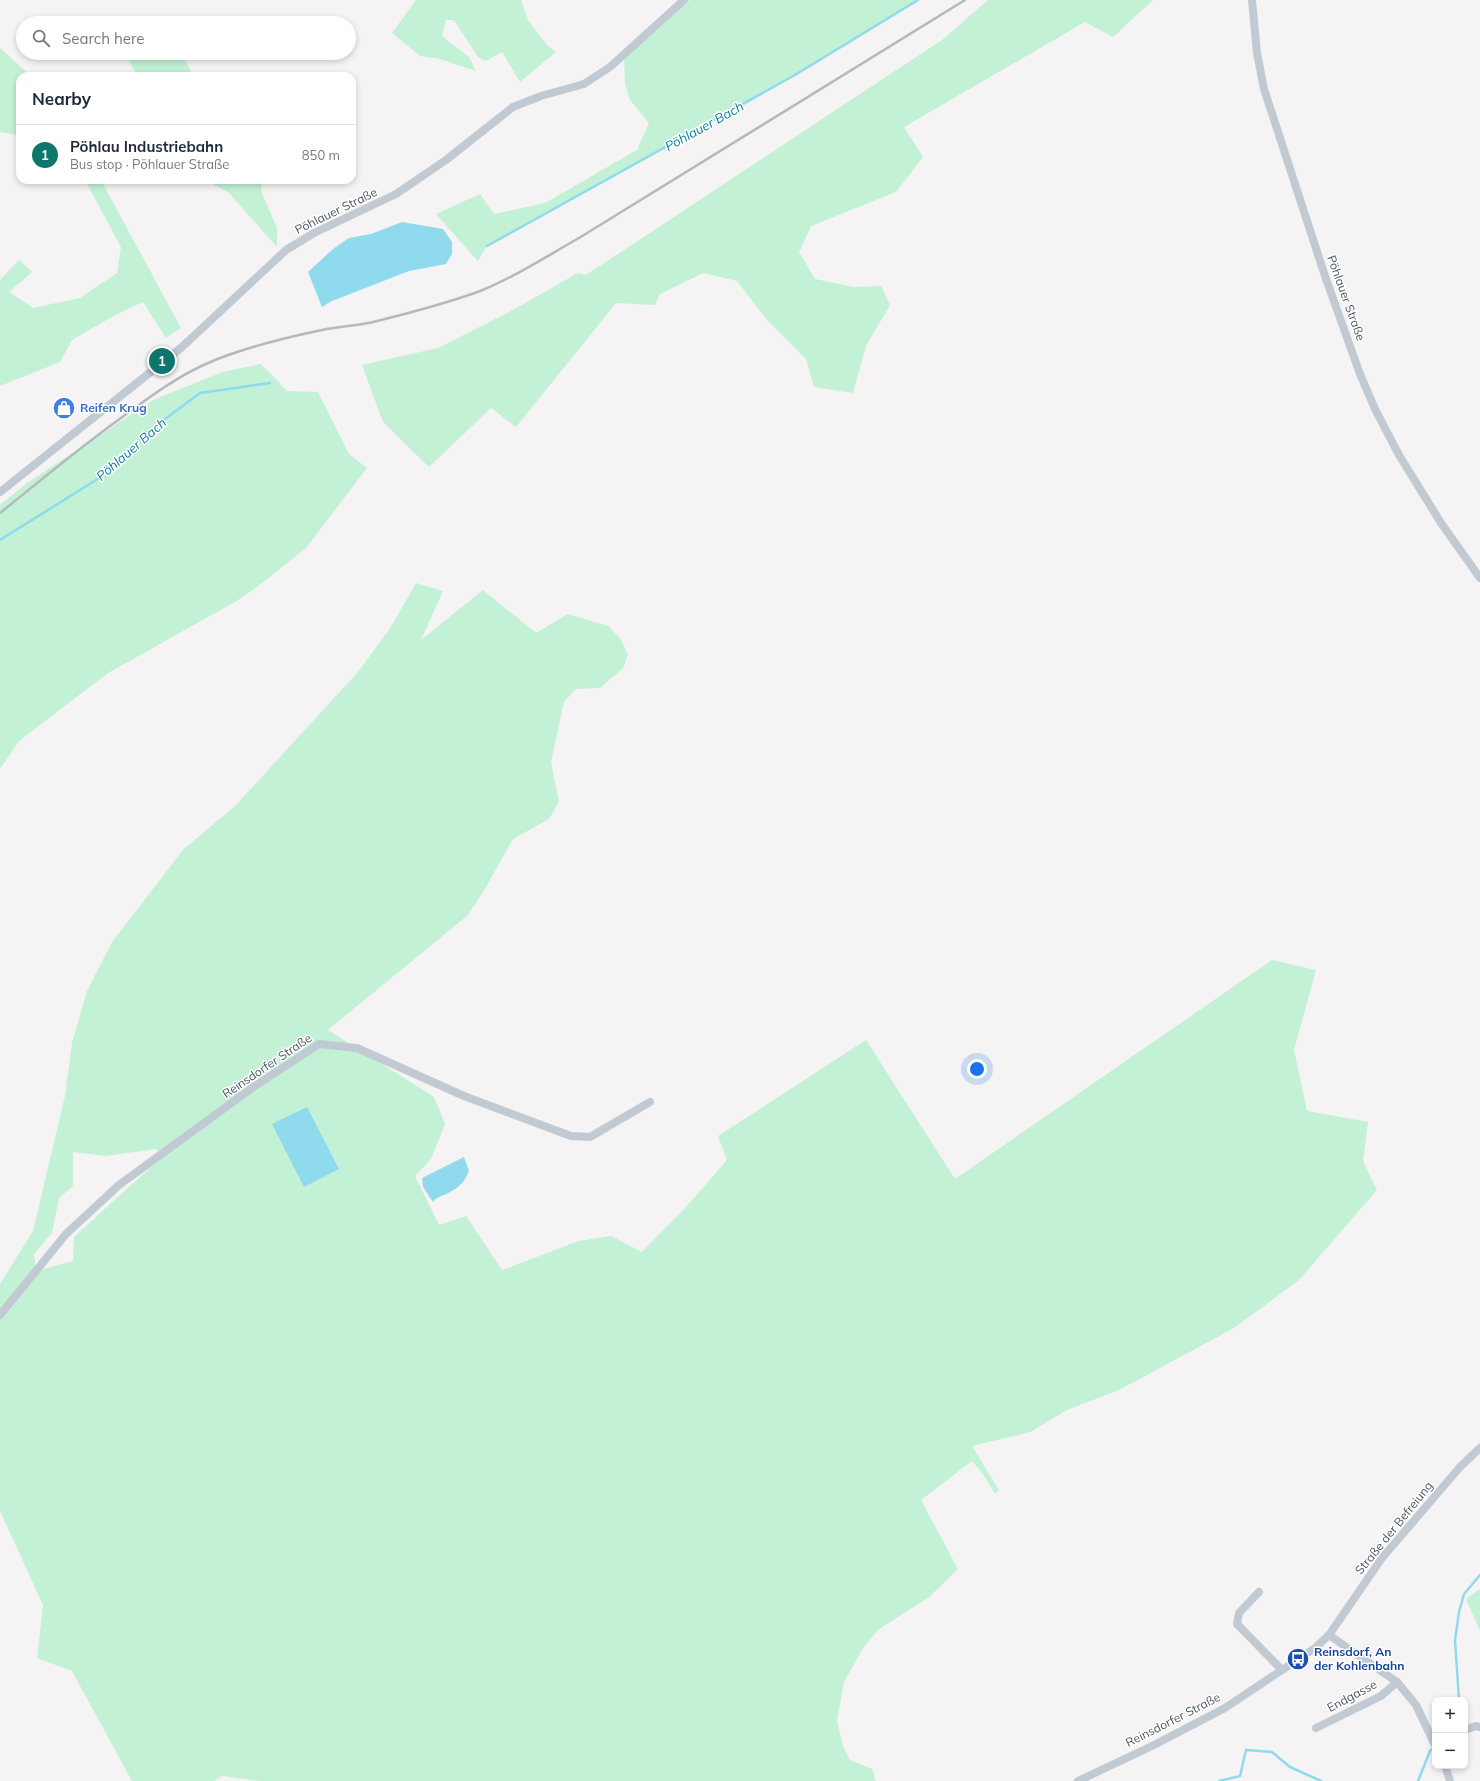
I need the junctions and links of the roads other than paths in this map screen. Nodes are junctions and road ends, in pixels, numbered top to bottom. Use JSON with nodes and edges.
{"nodes":[{"id":1,"x":684,"y":0,"type":"edge"},
{"id":2,"x":1252,"y":0,"type":"edge"},
{"id":3,"x":0,"y":492,"type":"edge"},
{"id":4,"x":1480,"y":578,"type":"edge"},
{"id":5,"x":650,"y":1102,"type":"dead end"},
{"id":6,"x":0,"y":1315,"type":"edge"},
{"id":7,"x":1480,"y":1448,"type":"edge"},
{"id":8,"x":1258,"y":1592,"type":"dead end"},
{"id":9,"x":1329,"y":1635,"type":"junction"},
{"id":10,"x":1280,"y":1672,"type":"junction"},
{"id":11,"x":1397,"y":1682,"type":"junction"},
{"id":12,"x":1480,"y":1726,"type":"edge"},
{"id":13,"x":1316,"y":1728,"type":"dead end"},
{"id":14,"x":1468,"y":1729,"type":"edge"},
{"id":15,"x":1432,"y":1740,"type":"edge"},
{"id":16,"x":1446,"y":1769,"type":"edge"},
{"id":17,"x":1078,"y":1781,"type":"edge"},
{"id":18,"x":1450,"y":1781,"type":"edge"}],
"edges":[{"from":1,"to":3,"type":"street","name":"Pöhlauer Straße"},
{"from":2,"to":4,"type":"street","name":"Pöhlauer Straße"},
{"from":5,"to":6,"type":"street","name":"Reinsdorfer Straße"},
{"from":7,"to":9,"type":"street","name":"Straße der Befreiung"},
{"from":8,"to":10,"type":"street"},
{"from":9,"to":10,"type":"street","name":"Straße der Befreiung"},
{"from":9,"to":11,"type":"street"},
{"from":10,"to":17,"type":"street","name":"Reinsdorfer Straße"},
{"from":11,"to":13,"type":"street","name":"Endgasse"},
{"from":11,"to":15,"type":"street"},
{"from":12,"to":14,"type":"street"},
{"from":16,"to":18,"type":"street"}]}
